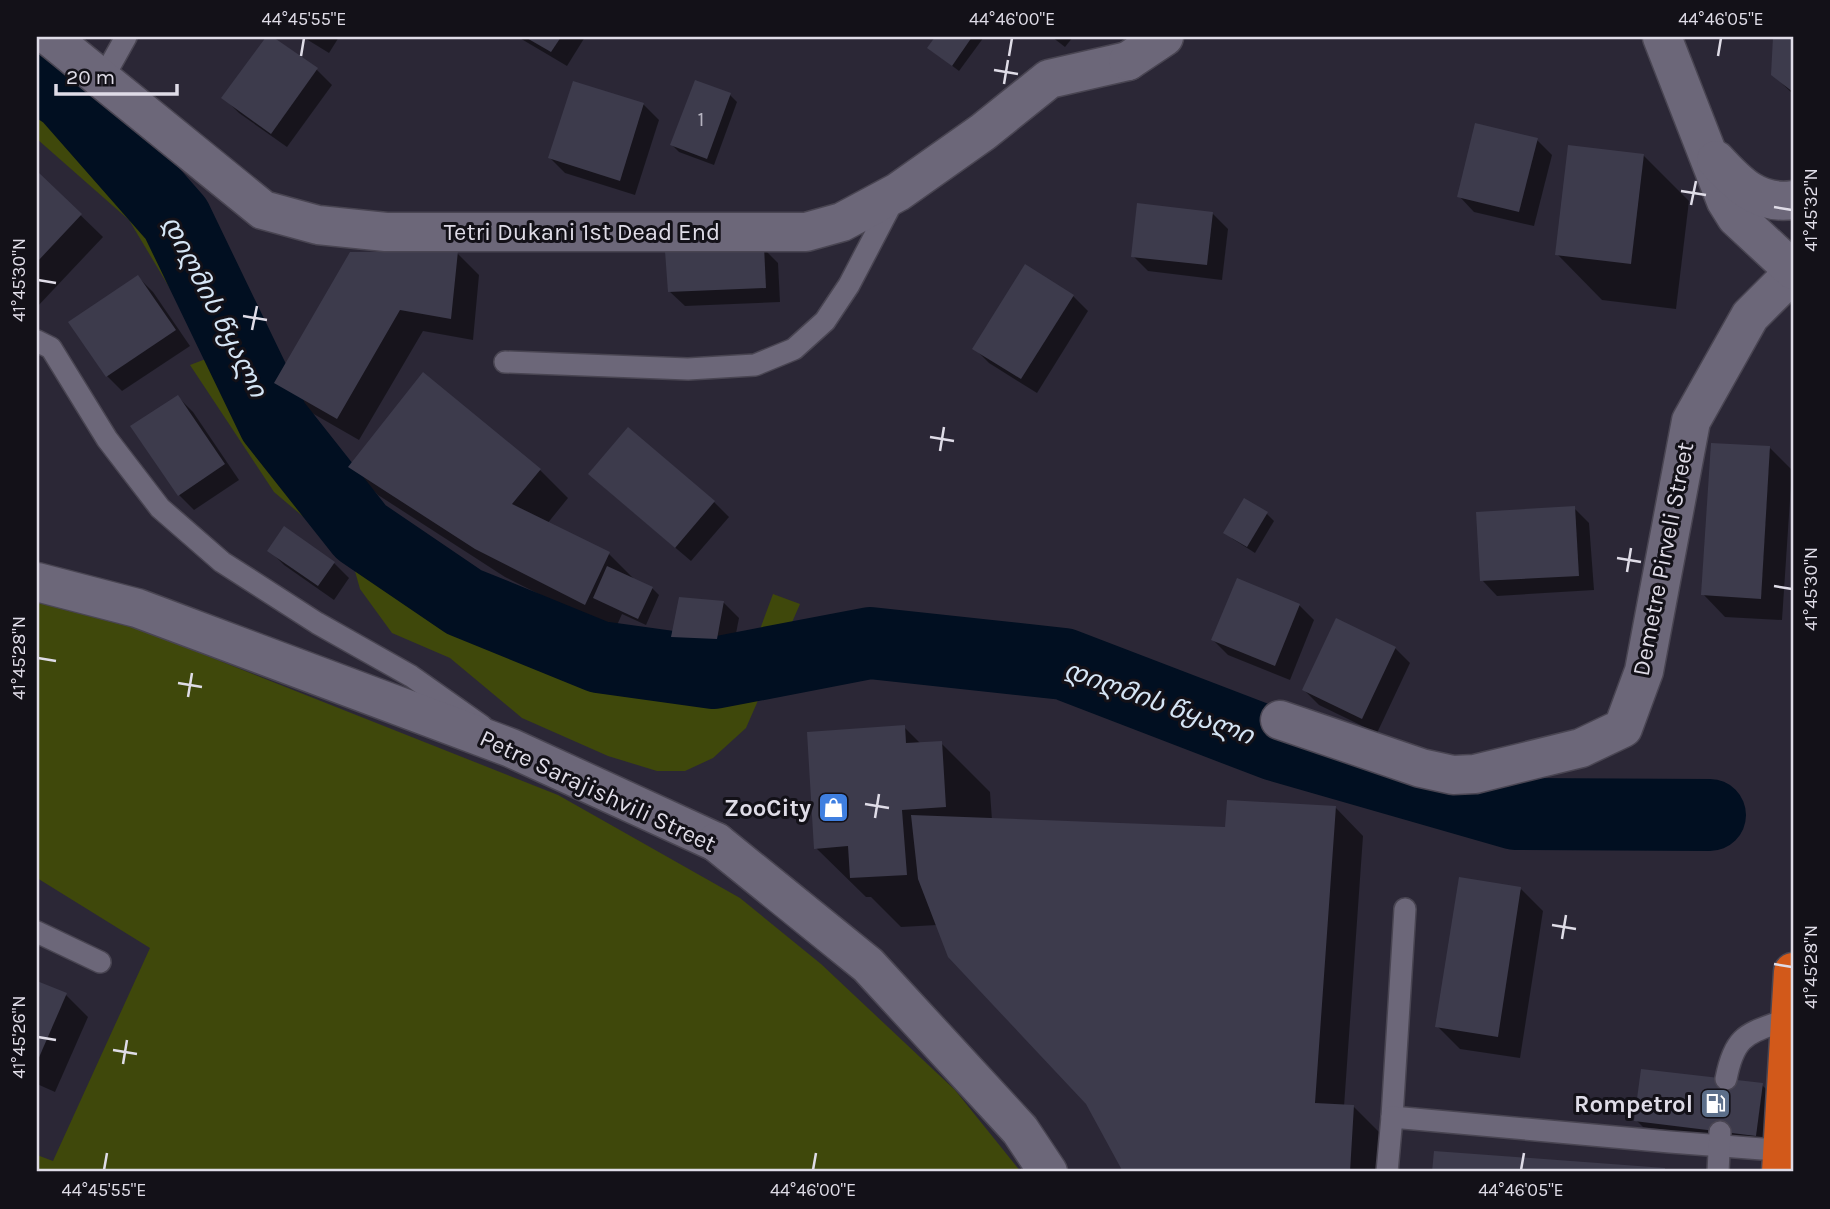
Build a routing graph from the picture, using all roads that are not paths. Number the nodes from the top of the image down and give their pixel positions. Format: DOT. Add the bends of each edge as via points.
graph roads {
  1 [pos="50,37"];
  2 [pos="126,37"];
  3 [pos="1164,37"];
  4 [pos="1662,37"];
  5 [pos="1679,37"];
  6 [pos="102,80"];
  7 [pos="1683,88"];
  8 [pos="1707,151"];
  9 [pos="898,192"];
  10 [pos="1793,200"];
  11 [pos="1793,272"];
  12 [pos="37,341"];
  13 [pos="505,362"];
  14 [pos="37,582"];
  15 [pos="1280,720"];
  16 [pos="511,748"];
  17 [pos="1405,909"];
  18 [pos="37,932"];
  19 [pos="100,962"];
  20 [pos="1792,991"];
  21 [pos="1726,1079"];
  22 [pos="1392,1117"];
  23 [pos="1720,1138"];
  24 [pos="1782,1160"];
  25 [pos="1048,1172"];
  26 [pos="1387,1172"];
  27 [pos="1718,1172"];
  1 -- 6 [label="street, Tetri Dukani 1st Dead End"];
  2 -- 6 [label="lane"];
  3 -- 9 [label="street, Tetri Dukani 1st Dead End" via="1128,61 1049,79"];
  4 -- 7 [label="street"];
  5 -- 7 [label="street"];
  6 -- 9 [label="street, Tetri Dukani 1st Dead End" via="262,210 318,225 386,232 806,232 842,222"];
  7 -- 8 [label="street"];
  8 -- 10 [label="street" via="1738,185 1755,196"];
  8 -- 11 [label="street" via="1736,217"];
  9 -- 13 [label="lane" via="849,285 825,321 794,349 755,365 688,369"];
  11 -- 15 [label="street, Demetre Pirveli Street" via="1749,316 1691,421 1644,671 1623,728 1581,748 1475,774 1453,775"];
  12 -- 16 [label="lane" via="51,348 107,439 160,508 222,562 411,676"];
  14 -- 16 [label="street, Petre Sarajishvili Street" via="137,608"];
  16 -- 25 [label="street, Petre Sarajishvili Street" via="716,842 868,965 1020,1130"];
  17 -- 22 [label="lane"];
  18 -- 19 [label="lane"];
  20 -- 21 [label="lane" via="1739,1042"];
  20 -- 24 [label="highway"];
  22 -- 23 [label="lane"];
  22 -- 26 [label="lane"];
  23 -- 24 [label="lane" via="1762,1149"];
  23 -- 27 [label="lane"];
}
